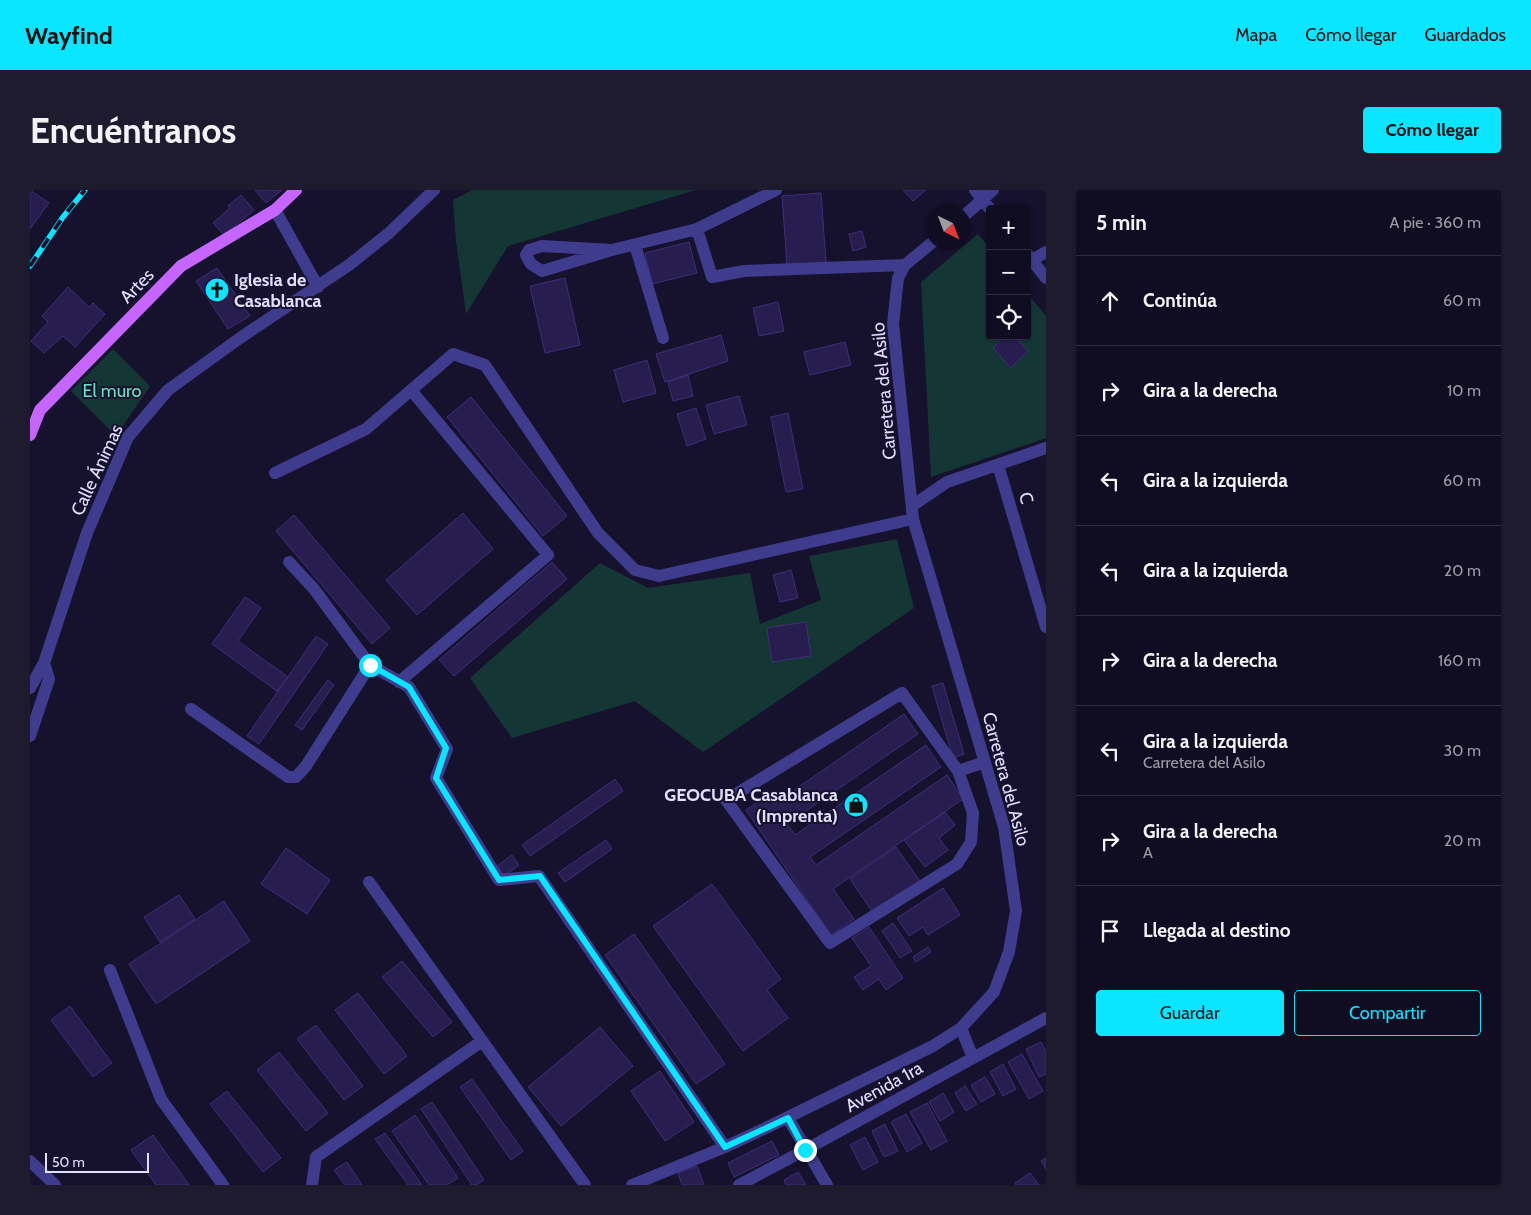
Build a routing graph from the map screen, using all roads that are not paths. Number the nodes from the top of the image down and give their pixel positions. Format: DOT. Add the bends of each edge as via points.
graph roads {
  1 [pos="296,190"];
  2 [pos="434,190"];
  3 [pos="776,190"];
  4 [pos="993,190"];
  5 [pos="983,200"];
  6 [pos="275,210"];
  7 [pos="971,210"];
  8 [pos="697,229"];
  9 [pos="636,245"];
  10 [pos="926,248"];
  11 [pos="612,250"];
  12 [pos="1046,252"];
  13 [pos="1031,257"];
  14 [pos="1031,258"];
  15 [pos="905,266"];
  16 [pos="1046,278"];
  17 [pos="318,287"];
  18 [pos="663,338"];
  19 [pos="411,390"];
  20 [pos="30,435"];
  21 [pos="1046,448"];
  22 [pos="998,465"];
  23 [pos="275,473"];
  24 [pos="912,506"];
  25 [pos="913,519"];
  26 [pos="289,562"];
  27 [pos="1046,627"];
  28 [pos="44,664"];
  29 [pos="370,665"];
  30 [pos="399,682"];
  31 [pos="30,688"];
  32 [pos="191,710"];
  33 [pos="30,736"];
  34 [pos="985,762"];
  35 [pos="958,771"];
  36 [pos="368,882"];
  37 [pos="110,970"];
  38 [pos="1046,1018"];
  39 [pos="961,1028"];
  40 [pos="482,1041"];
  41 [pos="973,1058"];
  42 [pos="788,1118"];
  43 [pos="725,1147"];
  44 [pos="805,1150"];
  45 [pos="30,1161"];
  46 [pos="55,1185"];
  47 [pos="223,1185"];
  48 [pos="312,1185"];
  49 [pos="585,1185"];
  50 [pos="632,1185"];
  51 [pos="739,1185"];
  52 [pos="827,1185"];
  1 -- 6 [label="main road, Artes"];
  2 -- 17 [label="street, Calle Ánimas" via="389,233"];
  3 -- 8 [label="street"];
  4 -- 5 [label="street"];
  5 -- 7 [label="street"];
  6 -- 17 [label="street"];
  6 -- 20 [label="main road, Artes" via="181,266 40,410"];
  8 -- 9 [label="street"];
  8 -- 15 [label="street" via="712,277 744,271"];
  9 -- 11 [label="street"];
  9 -- 18 [label="street"];
  10 -- 15 [label="street, Carretera del Asilo"];
  11 -- 11 [label="street" via="542,271 531,264 526,255 529,250 542,246"];
  12 -- 13 [label="street"];
  14 -- 16 [label="street"];
  15 -- 24 [label="street, Carretera del Asilo" via="898,278 893,324"];
  17 -- 28 [label="street, Calle Ánimas" via="168,390 128,437 87,533"];
  19 -- 23 [label="street" via="366,429"];
  19 -- 25 [label="street" via="453,354 485,365 598,533 635,570 659,576"];
  19 -- 30 [label="street" via="548,555"];
  21 -- 22 [label="street"];
  22 -- 24 [label="street" via="947,482"];
  22 -- 27 [label="street, C"];
  24 -- 25 [label="street, Carretera del Asilo"];
  25 -- 34 [label="street, Carretera del Asilo"];
  26 -- 29 [label="street" via="314,589"];
  28 -- 31 [label="street, Calle Ánimas"];
  28 -- 33 [label="street, Calle Ánimas" via="49,678"];
  29 -- 30 [label="street"];
  29 -- 32 [label="street" via="296,777 288,776"];
  30 -- 43 [label="street" via="409,687 446,748 436,778 499,880 540,876"];
  34 -- 35 [label="street"];
  34 -- 39 [label="street, Carretera del Asilo" via="1004,827 1016,911 1009,952 994,992"];
  35 -- 35 [label="street" via="973,813 971,842 957,864 830,943 726,800 902,693"];
  36 -- 40 [label="street"];
  37 -- 47 [label="street" via="161,1099"];
  38 -- 41 [label="street, Avenida 1ra"];
  39 -- 41 [label="street"];
  39 -- 42 [label="street, Carretera del Asilo" via="933,1046"];
  40 -- 48 [label="street" via="316,1157"];
  40 -- 49 [label="street"];
  41 -- 44 [label="street, Avenida 1ra"];
  42 -- 43 [label="street, Carretera del Asilo"];
  42 -- 44 [label="street"];
  43 -- 50 [label="street, Carretera del Asilo"];
  44 -- 51 [label="street, Avenida 1ra"];
  44 -- 52 [label="street"];
  45 -- 46 [label="street"];
}
